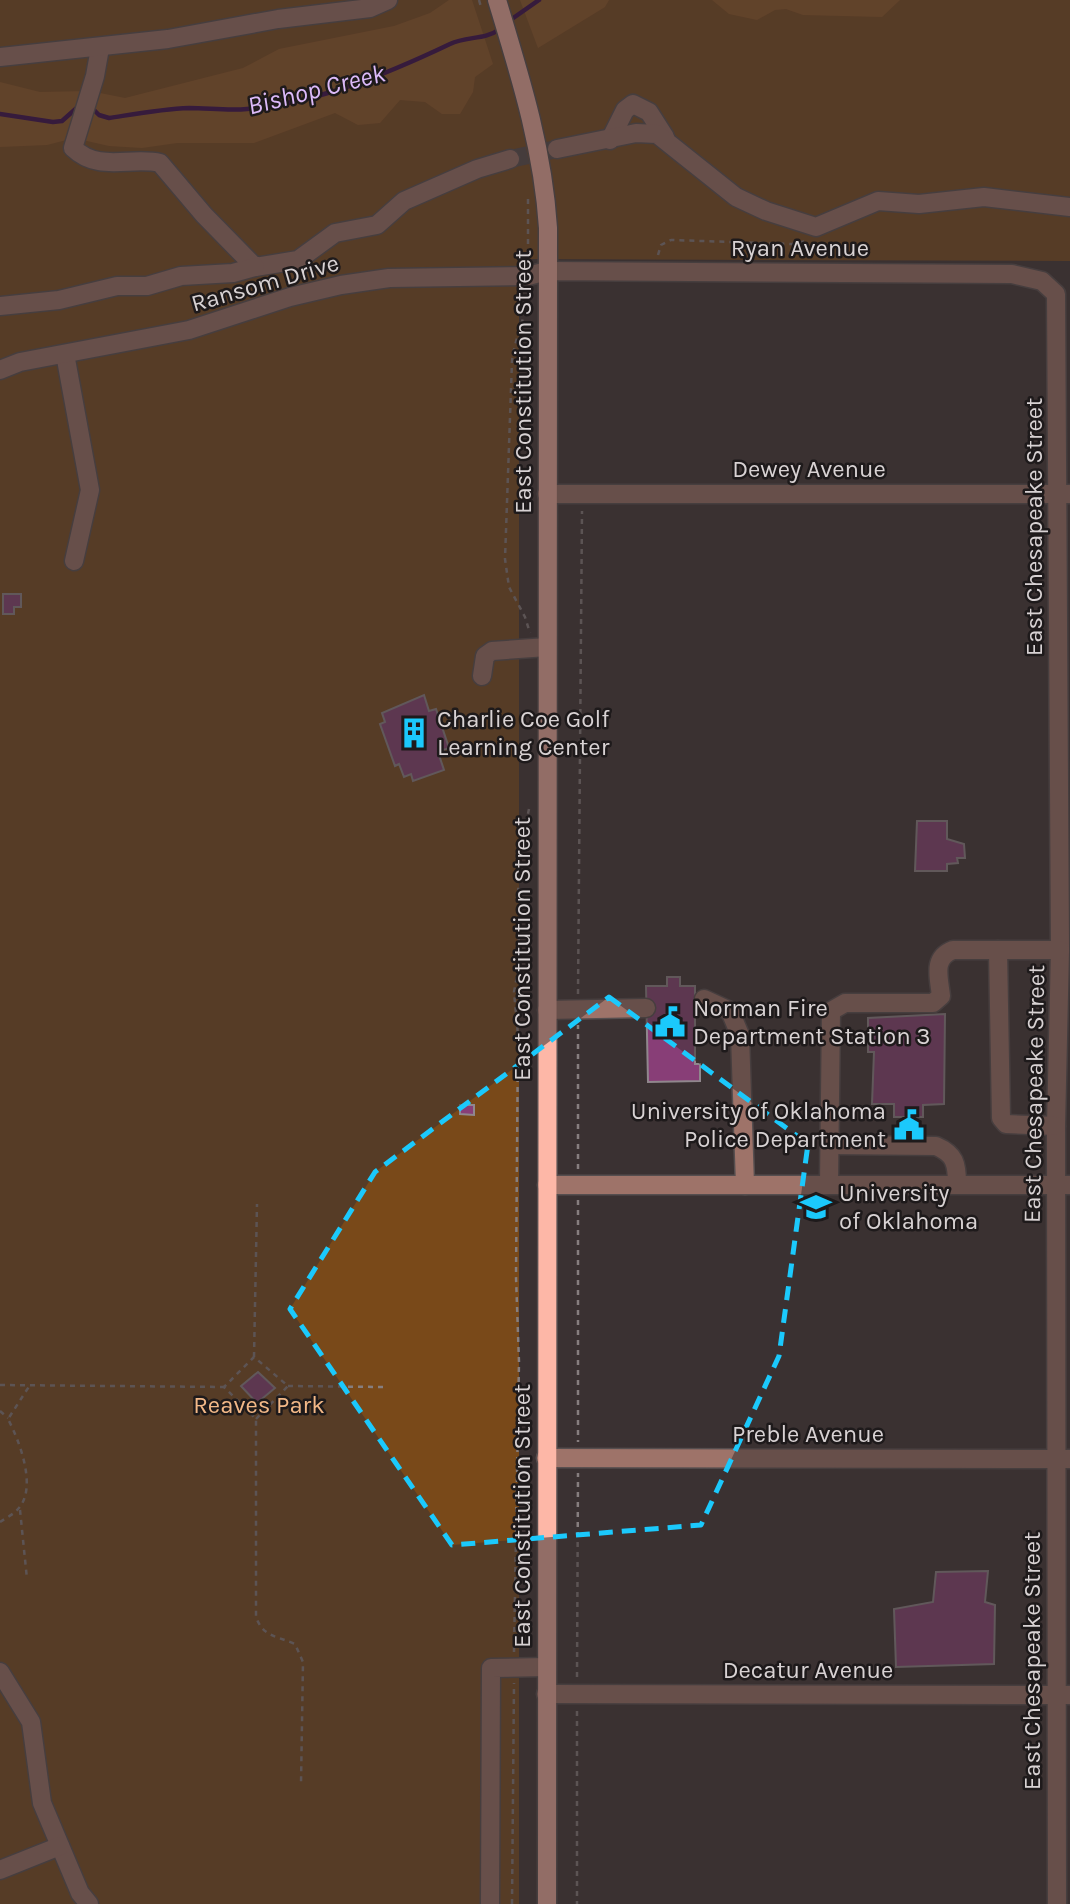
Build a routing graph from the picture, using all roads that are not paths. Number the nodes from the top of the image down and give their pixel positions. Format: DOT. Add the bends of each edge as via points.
graph roads {
  1 [pos="388,0"];
  2 [pos="497,0"];
  3 [pos="100,48"];
  4 [pos="0,57"];
  5 [pos="665,137"];
  6 [pos="610,140"];
  7 [pos="557,149"];
  8 [pos="510,159"];
  9 [pos="1070,207"];
  10 [pos="255,267"];
  11 [pos="547,271"];
  12 [pos="1050,287"];
  13 [pos="0,306"];
  14 [pos="65,354"];
  15 [pos="1064,359"];
  16 [pos="0,370"];
  17 [pos="547,494"];
  18 [pos="1064,494"];
  19 [pos="74,561"];
  20 [pos="539,647"];
  21 [pos="482,676"];
  22 [pos="1064,712"];
  23 [pos="998,950"];
  24 [pos="1060,950"];
  25 [pos="704,999"];
  26 [pos="646,1008"];
  27 [pos="547,1010"];
  28 [pos="1056,1126"];
  29 [pos="830,1145"];
  30 [pos="829,1184"];
  31 [pos="957,1184"];
  32 [pos="547,1185"];
  33 [pos="745,1185"];
  34 [pos="1063,1186"];
  35 [pos="546,1458"];
  36 [pos="1063,1459"];
  37 [pos="547,1667"];
  38 [pos="0,1672"];
  39 [pos="546,1695"];
  40 [pos="1063,1695"];
  41 [pos="60,1846"];
  42 [pos="0,1870"];
  43 [pos="89,1904"];
  44 [pos="490,1904"];
  45 [pos="547,1904"];
  46 [pos="1057,1904"];
  1 -- 3 [label="street" via="370,8"];
  2 -- 11 [label="main road, East Constitution Street" via="542,166"];
  3 -- 4 [label="street"];
  3 -- 10 [label="street" via="73,148 91,158 121,164 160,163"];
  5 -- 6 [label="street" via="636,133"];
  5 -- 6 [label="street" via="649,112 633,104 625,110"];
  5 -- 9 [label="street" via="736,197 816,227 878,201 919,204 984,197"];
  6 -- 7 [label="street"];
  8 -- 10 [label="street" via="404,201 377,225 335,233 298,260"];
  10 -- 13 [label="street"];
  11 -- 12 [label="street, Ryan Avenue" via="1012,274"];
  11 -- 14 [label="street, Ransom Drive" via="528,276 389,278 341,285 189,330"];
  11 -- 17 [label="main road, East Constitution Street"];
  12 -- 15 [label="street, East Chesapeake Street" via="1056,293"];
  14 -- 16 [label="street, Ransom Drive"];
  14 -- 19 [label="street" via="90,490"];
  15 -- 18 [label="street, East Chesapeake Street"];
  17 -- 18 [label="street, Dewey Avenue"];
  17 -- 20 [label="main road, East Constitution Street"];
  18 -- 22 [label="street, East Chesapeake Street"];
  20 -- 21 [label="street" via="492,651 485,656"];
  20 -- 27 [label="main road, East Constitution Street"];
  22 -- 24 [label="street, East Chesapeake Street"];
  23 -- 24 [label="street"];
  23 -- 28 [label="street" via="1001,1118 1006,1124"];
  23 -- 29 [label="street" via="943,954 938,960 941,996 933,1003 845,1003 831,1011"];
  24 -- 28 [label="street, East Chesapeake Street"];
  25 -- 33 [label="street" via="730,1012 740,1035"];
  26 -- 27 [label="street"];
  27 -- 32 [label="main road, East Constitution Street"];
  28 -- 34 [label="street, East Chesapeake Street"];
  29 -- 30 [label="street"];
  29 -- 31 [label="street" via="936,1146 950,1152 957,1164"];
  30 -- 31 [label="street"];
  30 -- 33 [label="street"];
  31 -- 34 [label="street"];
  32 -- 33 [label="street"];
  32 -- 35 [label="main road, East Constitution Street"];
  34 -- 36 [label="street, East Chesapeake Street"];
  35 -- 36 [label="street, Preble Avenue"];
  35 -- 37 [label="main road, East Constitution Street"];
  36 -- 40 [label="street, East Chesapeake Street"];
  37 -- 39 [label="main road, East Constitution Street"];
  37 -- 44 [label="street" via="491,1668"];
  38 -- 41 [label="street" via="31,1722 41,1803"];
  39 -- 40 [label="street, Decatur Avenue"];
  39 -- 45 [label="main road, East Constitution Street"];
  40 -- 46 [label="street, East Chesapeake Street"];
  41 -- 42 [label="street"];
  41 -- 43 [label="street"];
}
